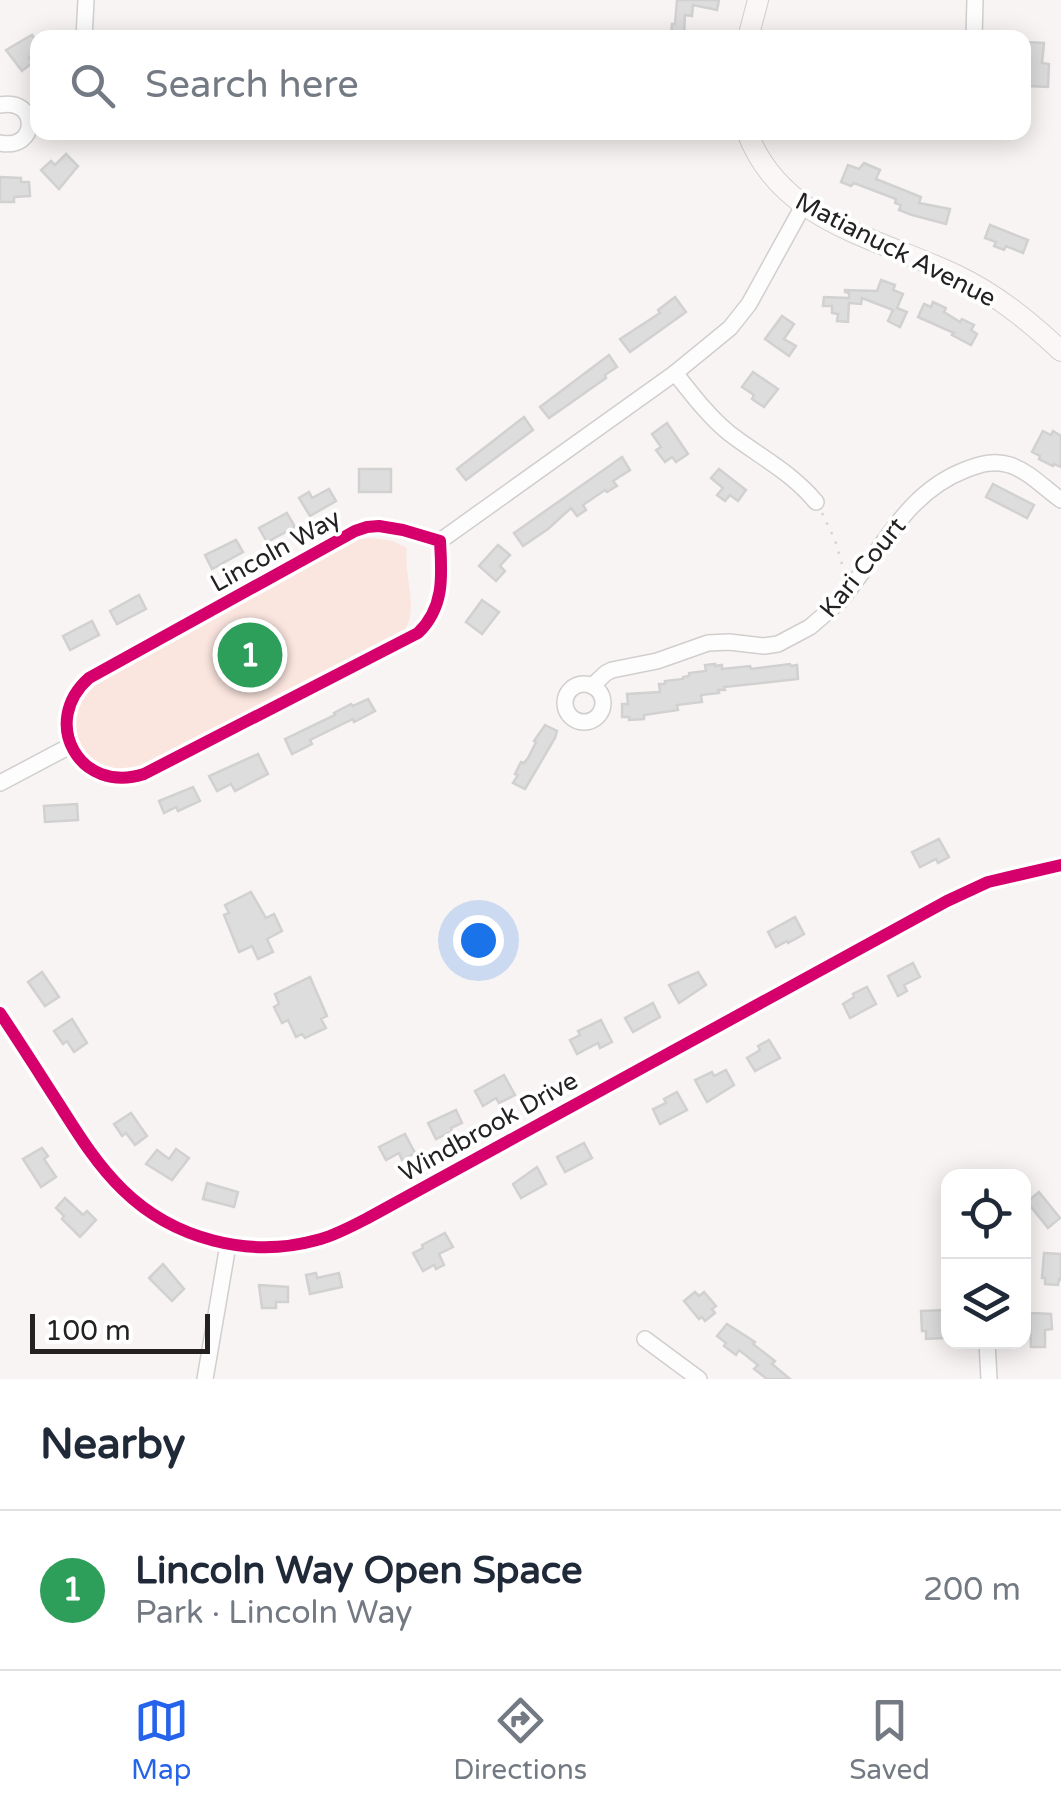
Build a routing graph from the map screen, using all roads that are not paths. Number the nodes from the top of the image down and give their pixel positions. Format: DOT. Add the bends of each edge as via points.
graph roads {
  1 [pos="86,0"];
  2 [pos="758,0"];
  3 [pos="975,0"];
  4 [pos="84,30"];
  5 [pos="750,30"];
  6 [pos="974,30"];
  7 [pos="0,104"];
  8 [pos="30,107"];
  9 [pos="30,124"];
  10 [pos="750,140"];
  11 [pos="0,143"];
  12 [pos="803,206"];
  13 [pos="1061,351"];
  14 [pos="675,374"];
  15 [pos="1061,500"];
  16 [pos="816,502"];
  17 [pos="440,541"];
  18 [pos="592,686"];
  19 [pos="70,746"];
  20 [pos="0,783"];
  21 [pos="1061,865"];
  22 [pos="0,1012"];
  23 [pos="228,1246"];
  24 [pos="645,1339"];
  25 [pos="987,1349"];
  26 [pos="205,1379"];
  27 [pos="699,1379"];
  28 [pos="989,1379"];
  1 -- 4 [label="street"];
  2 -- 5 [label="street"];
  3 -- 6 [label="street"];
  7 -- 8 [label="street"];
  9 -- 11 [label="street" via="25,137"];
  10 -- 12 [label="street, Matianuck Avenue" via="770,175"];
  12 -- 13 [label="street, Matianuck Avenue" via="984,290"];
  12 -- 14 [label="street" via="741,316"];
  14 -- 16 [label="street" via="724,429 789,474"];
  14 -- 17 [label="street"];
  15 -- 18 [label="street, Kari Court" via="1008,465 966,469 919,497 855,583 810,628 764,646 698,645 612,670"];
  17 -- 19 [label="street, Lincoln Way" via="363,528 96,673 71,701"];
  17 -- 19 [label="street" via="440,596 418,633 138,776 99,773"];
  19 -- 20 [label="street"];
  21 -- 23 [label="street, Windbrook Drive" via="988,882 935,907 342,1231 299,1244"];
  22 -- 23 [label="street, Windbrook Drive" via="121,1188 158,1218"];
  23 -- 26 [label="street"];
  24 -- 27 [label="street"];
  25 -- 28 [label="street"];
}
